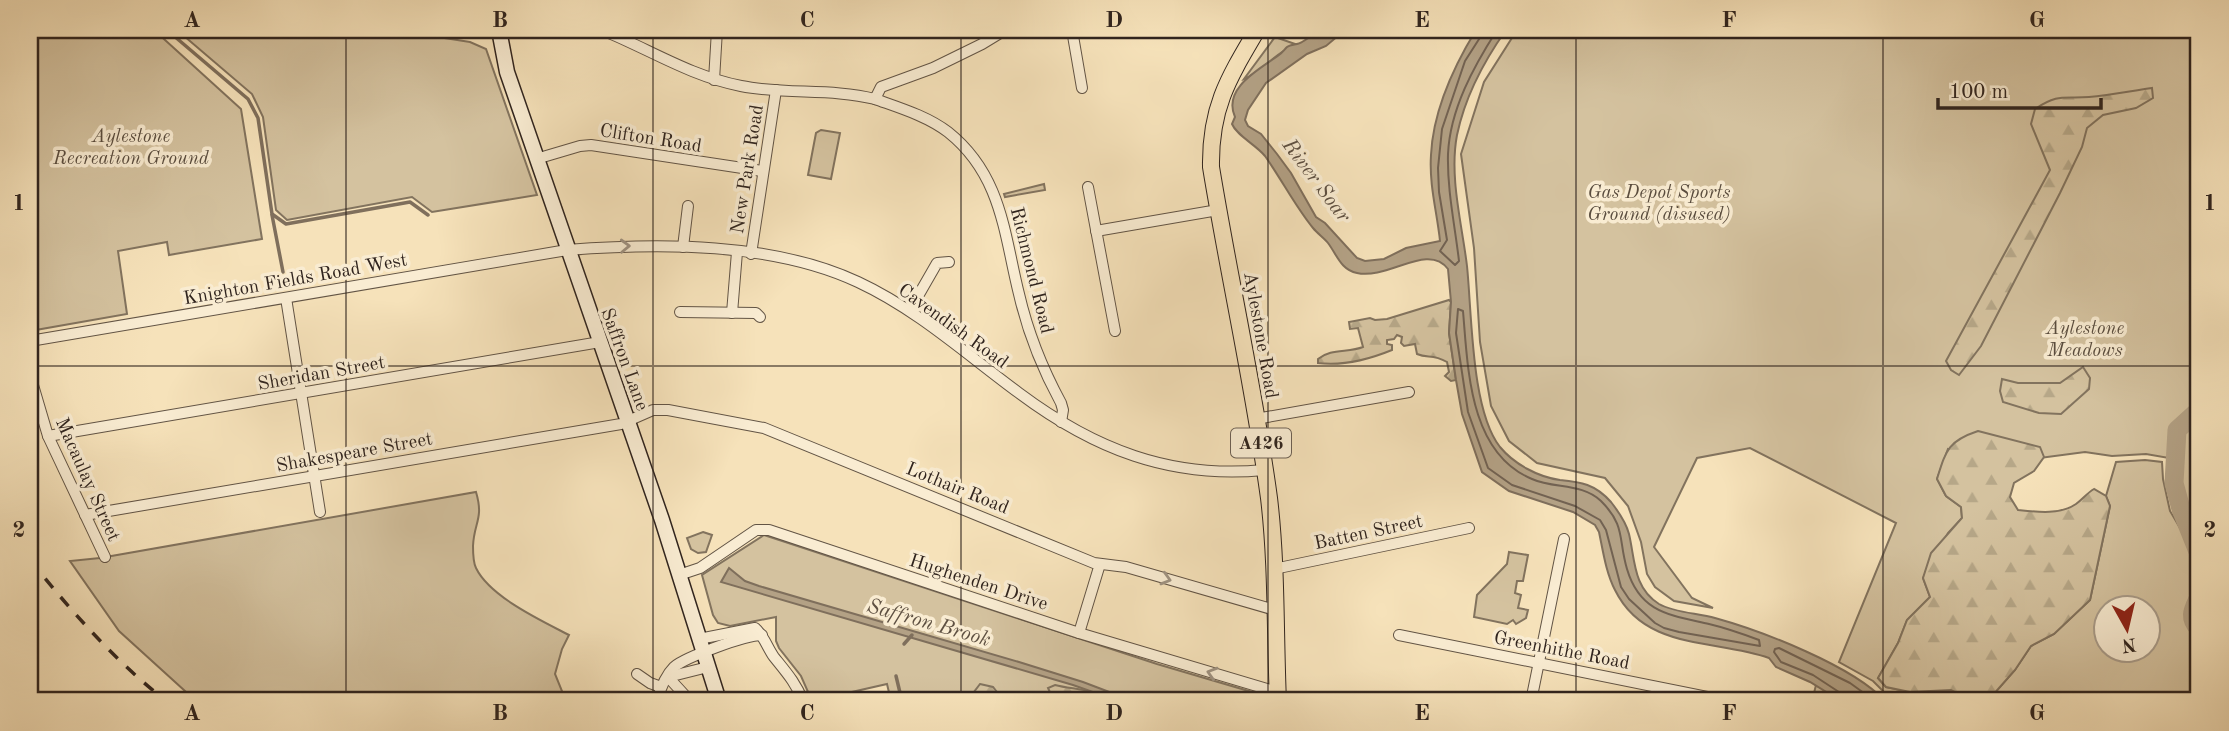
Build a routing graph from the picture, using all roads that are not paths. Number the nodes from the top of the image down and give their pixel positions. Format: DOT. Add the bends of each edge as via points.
graph roads {
  1 [pos="499,30"];
  2 [pos="602,30"];
  3 [pos="717,30"];
  4 [pos="1005,30"];
  5 [pos="1072,30"];
  6 [pos="1257,30"];
  7 [pos="714,80"];
  8 [pos="1082,88"];
  9 [pos="776,90"];
  10 [pos="875,99"];
  11 [pos="536,159"];
  12 [pos="762,171"];
  13 [pos="1088,187"];
  14 [pos="688,206"];
  15 [pos="1218,210"];
  16 [pos="1096,231"];
  17 [pos="683,247"];
  18 [pos="567,250"];
  19 [pos="737,252"];
  20 [pos="751,254"];
  21 [pos="949,262"];
  22 [pos="286,298"];
  23 [pos="910,310"];
  24 [pos="680,312"];
  25 [pos="732,313"];
  26 [pos="761,317"];
  27 [pos="1115,331"];
  28 [pos="30,341"];
  29 [pos="600,342"];
  30 [pos="30,375"];
  31 [pos="1409,391"];
  32 [pos="302,393"];
  33 [pos="1256,419"];
  34 [pos="628,420"];
  35 [pos="1062,422"];
  36 [pos="48,436"];
  37 [pos="1264,470"];
  38 [pos="315,476"];
  39 [pos="320,512"];
  40 [pos="85,515"];
  41 [pos="1469,528"];
  42 [pos="1564,539"];
  43 [pos="104,557"];
  44 [pos="1100,564"];
  45 [pos="1274,569"];
  46 [pos="679,575"];
  47 [pos="1275,610"];
  48 [pos="1079,633"];
  49 [pos="1399,635"];
  50 [pos="704,653"];
  51 [pos="1539,662"];
  52 [pos="636,674"];
  53 [pos="668,677"];
  54 [pos="661,687"];
  55 [pos="1278,697"];
  56 [pos="657,701"];
  57 [pos="690,701"];
  58 [pos="719,701"];
  59 [pos="803,701"];
  60 [pos="1531,701"];
  61 [pos="1718,701"];
  1 -- 11 [label="main road, Saffron Lane" via="507,72"];
  2 -- 7 [label="street, Richmond Road"];
  3 -- 7 [label="street"];
  4 -- 10 [label="street" via="933,68 881,87"];
  5 -- 8 [label="street"];
  6 -- 15 [label="main road, Aylestone Road / A426" via="1228,78 1216,109 1210,142"];
  7 -- 9 [label="street, Richmond Road"];
  9 -- 10 [label="street, Richmond Road"];
  9 -- 12 [label="street, New Park Road"];
  10 -- 35 [label="street, Richmond Road" via="950,134 988,182 1003,215 1018,293 1038,359 1063,410"];
  11 -- 12 [label="street, Clifton Road" via="592,145"];
  11 -- 18 [label="main road, Saffron Lane"];
  12 -- 20 [label="street, New Park Road"];
  13 -- 16 [label="street"];
  14 -- 17 [label="street"];
  15 -- 16 [label="street"];
  15 -- 33 [label="main road, Aylestone Road / A426"];
  16 -- 27 [label="street"];
  18 -- 17 [label="street, Cavendish Road, one-way"];
  17 -- 19 [label="street, Cavendish Road"];
  18 -- 22 [label="street, Knighton Fields Road West"];
  18 -- 29 [label="main road, Saffron Lane"];
  19 -- 20 [label="street, Cavendish Road"];
  19 -- 25 [label="street"];
  20 -- 23 [label="street, Cavendish Road" via="844,276"];
  21 -- 23 [label="street" via="937,263"];
  22 -- 28 [label="street, Knighton Fields Road West"];
  22 -- 32 [label="street"];
  23 -- 35 [label="street, Cavendish Road"];
  24 -- 25 [label="street"];
  25 -- 26 [label="street"];
  29 -- 32 [label="street, Sheridan Street"];
  29 -- 34 [label="main road, Saffron Lane"];
  30 -- 36 [label="street, Macaulay Street"];
  31 -- 33 [label="street"];
  32 -- 36 [label="street, Sheridan Street"];
  32 -- 38 [label="street"];
  33 -- 37 [label="main road, Aylestone Road / A426"];
  34 -- 38 [label="street, Shakespeare Street"];
  34 -- 44 [label="street, Lothair Road" via="660,409 764,428"];
  34 -- 46 [label="main road, Saffron Lane"];
  35 -- 37 [label="street, Cavendish Road" via="1120,452 1163,465 1211,472"];
  36 -- 40 [label="street, Macaulay Street"];
  37 -- 45 [label="main road, Aylestone Road / A426"];
  38 -- 39 [label="street"];
  38 -- 40 [label="street, Shakespeare Street"];
  40 -- 43 [label="street, Macaulay Street"];
  41 -- 45 [label="street, Batten Street"];
  42 -- 51 [label="street"];
  44 -- 47 [label="street, Lothair Road, one-way" via="1126,567"];
  44 -- 48 [label="street"];
  45 -- 47 [label="main road, Aylestone Road / A426"];
  46 -- 48 [label="street, Hughenden Drive" via="700,568 762,528"];
  46 -- 50 [label="main road, Saffron Lane"];
  47 -- 55 [label="main road, Aylestone Road / A426"];
  55 -- 48 [label="street, Hughenden Drive, one-way"];
  49 -- 51 [label="street, Greenhithe Road"];
  50 -- 53 [label="street"];
  50 -- 58 [label="main road, Saffron Lane"];
  50 -- 59 [label="street" via="762,635"];
  51 -- 60 [label="street"];
  51 -- 61 [label="street, Greenhithe Road"];
  52 -- 54 [label="street"];
  53 -- 54 [label="street"];
  53 -- 57 [label="street"];
  54 -- 56 [label="street"];
}
